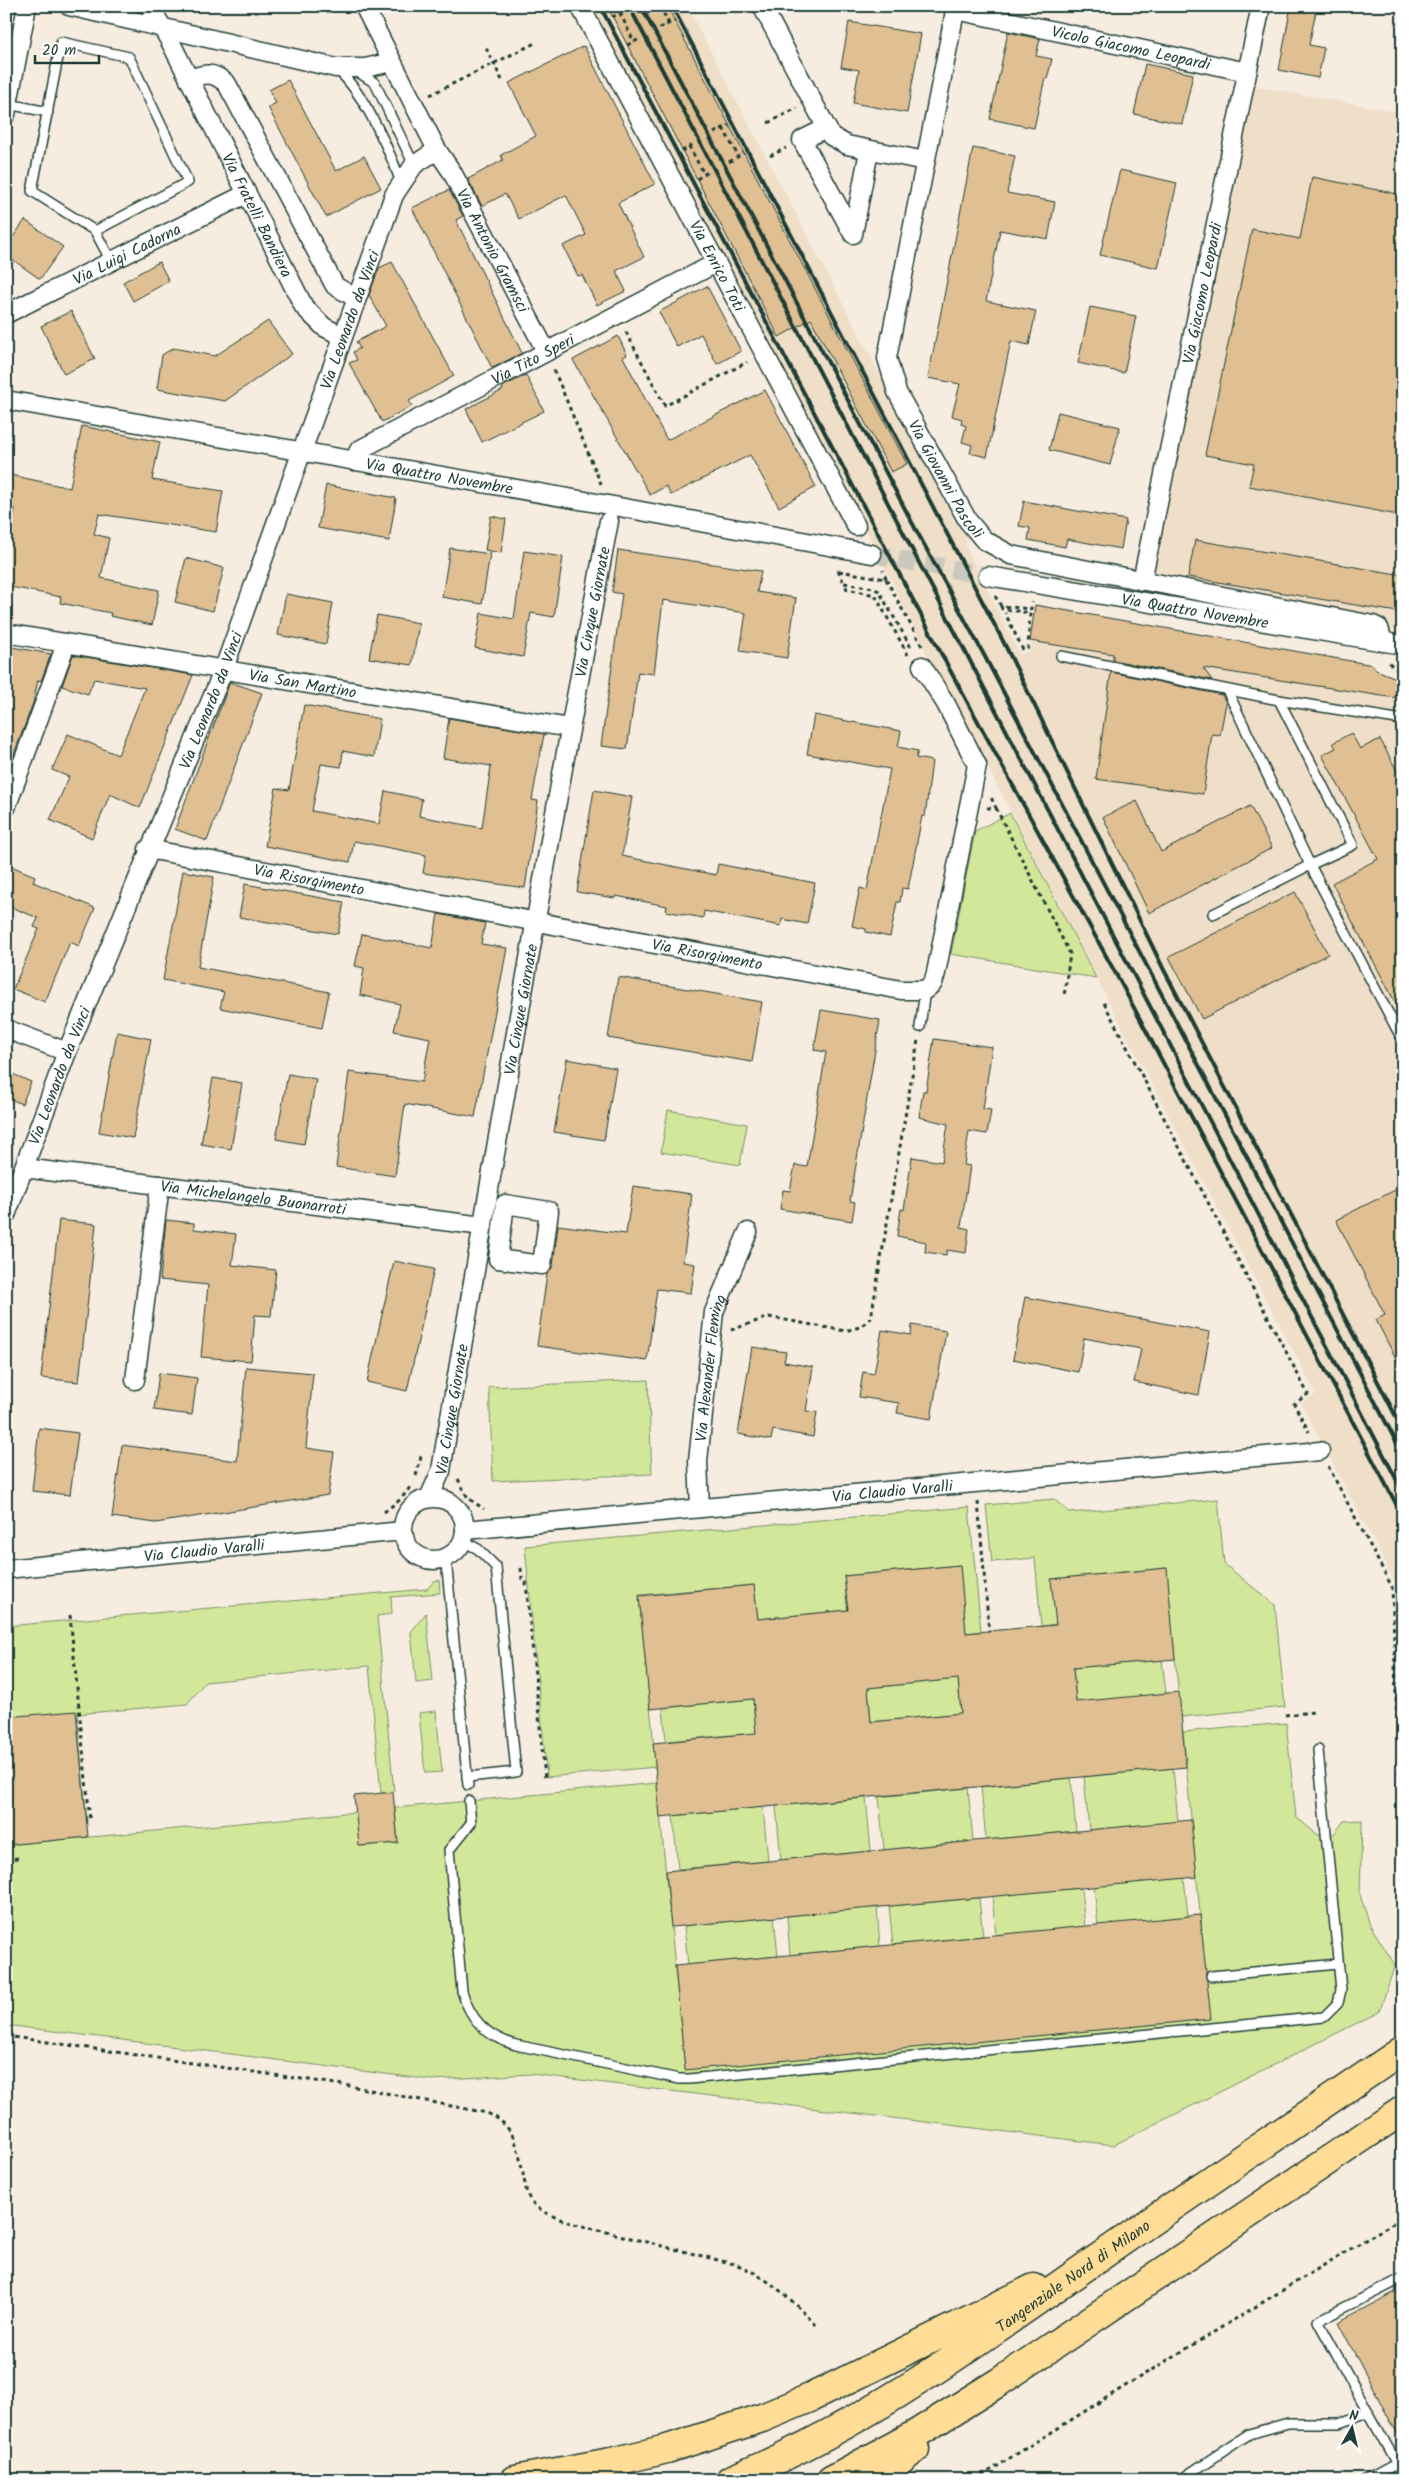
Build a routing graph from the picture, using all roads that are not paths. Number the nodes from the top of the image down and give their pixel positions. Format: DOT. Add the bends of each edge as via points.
graph roads {
  1 [pos="27,6"];
  2 [pos="69,6"];
  3 [pos="150,6"];
  4 [pos="364,6"];
  5 [pos="580,6"];
  6 [pos="762,6"];
  7 [pos="1261,6"];
  8 [pos="956,8"];
  9 [pos="162,28"];
  10 [pos="392,62"];
  11 [pos="343,68"];
  12 [pos="1247,72"];
  13 [pos="189,80"];
  14 [pos="7,109"];
  15 [pos="48,112"];
  16 [pos="826,128"];
  17 [pos="437,150"];
  18 [pos="869,151"];
  19 [pos="925,161"];
  20 [pos="414,166"];
  21 [pos="401,182"];
  22 [pos="246,194"];
  23 [pos="95,231"];
  24 [pos="111,261"];
  25 [pos="716,263"];
  26 [pos="356,298"];
  27 [pos="6,314"];
  28 [pos="342,336"];
  29 [pos="546,351"];
  30 [pos="6,400"];
  31 [pos="303,452"];
  32 [pos="354,461"];
  33 [pos="609,520"];
  34 [pos="856,526"];
  35 [pos="872,554"];
  36 [pos="988,576"];
  37 [pos="1142,581"];
  38 [pos="6,633"];
  39 [pos="1383,642"];
  40 [pos="66,644"];
  41 [pos="1403,645"];
  42 [pos="1061,656"];
  43 [pos="922,666"];
  44 [pos="223,671"];
  45 [pos="1227,690"];
  46 [pos="1280,700"];
  47 [pos="1403,720"];
  48 [pos="570,728"];
  49 [pos="6,808"];
  50 [pos="148,849"];
  51 [pos="1310,865"];
  52 [pos="1213,914"];
  53 [pos="536,923"];
  54 [pos="925,990"];
  55 [pos="920,1027"];
  56 [pos="6,1029"];
  57 [pos="1403,1041"];
  58 [pos="67,1052"];
  59 [pos="24,1168"];
  60 [pos="160,1185"];
  61 [pos="6,1215"];
  62 [pos="483,1226"];
  63 [pos="748,1232"];
  64 [pos="135,1380"];
  65 [pos="1320,1451"];
  66 [pos="429,1498"];
  67 [pos="700,1508"];
  68 [pos="403,1531"];
  69 [pos="464,1536"];
  70 [pos="443,1559"];
  71 [pos="6,1569"];
  72 [pos="1318,1750"];
  73 [pos="469,1801"];
  74 [pos="1338,1964"];
  75 [pos="1210,1976"];
  76 [pos="1403,2050"];
  77 [pos="1403,2110"];
  78 [pos="1101,2256"];
  79 [pos="1403,2278"];
  80 [pos="999,2382"];
  81 [pos="1368,2413"];
  82 [pos="1396,2464"];
  83 [pos="1403,2475"];
  84 [pos="515,2480"];
  85 [pos="730,2480"];
  86 [pos="831,2480"];
  87 [pos="877,2480"];
  88 [pos="1180,2480"];
  89 [pos="1366,2480"];
  1 -- 14 [label="street"];
  2 -- 9 [label="street"];
  3 -- 9 [label="street, Via Fratelli Bandiera"];
  4 -- 10 [label="street"];
  5 -- 25 [label="street, Via Enrico Toti"];
  6 -- 16 [label="street"];
  7 -- 12 [label="street, Via Giacomo Leopardi"];
  8 -- 12 [label="street, Vicolo Giacomo Leopardi"];
  8 -- 19 [label="street, Via Giovanni Pascoli"];
  9 -- 11 [label="street"];
  9 -- 13 [label="street, Via Fratelli Bandiera"];
  10 -- 11 [label="street"];
  10 -- 17 [label="street, Via Antonio Gramsci"];
  11 -- 20 [label="lane" via="363,73 375,83"];
  11 -- 21 [label="lane"];
  12 -- 37 [label="street, Via Giacomo Leopardi"];
  13 -- 22 [label="street, Via Fratelli Bandiera"];
  13 -- 26 [label="street, Via Fratelli Bandiera" via="207,74 215,75 227,84 335,286"];
  14 -- 15 [label="lane"];
  15 -- 23 [label="lane" via="32,191"];
  15 -- 23 [label="lane" via="61,42 129,56 188,182"];
  16 -- 18 [label="street" via="838,142"];
  16 -- 18 [label="street" via="802,140 853,234"];
  17 -- 20 [label="street, Via Leonardo da Vinci"];
  17 -- 29 [label="street, Via Antonio Gramsci" via="452,172"];
  18 -- 19 [label="street"];
  19 -- 37 [label="street, Via Giovanni Pascoli" via="887,358 897,392 968,521 984,540 1011,555"];
  20 -- 21 [label="street, Via Leonardo da Vinci"];
  21 -- 26 [label="street, Via Leonardo da Vinci"];
  22 -- 24 [label="street, Via Luigi Cadorna"];
  22 -- 28 [label="street, Via Fratelli Bandiera" via="304,307 324,327"];
  23 -- 24 [label="lane"];
  24 -- 27 [label="street, Via Luigi Cadorna"];
  25 -- 29 [label="street, Via Tito Speri"];
  25 -- 34 [label="street, Via Enrico Toti"];
  26 -- 28 [label="street, Via Leonardo da Vinci"];
  28 -- 31 [label="street, Via Leonardo da Vinci"];
  29 -- 32 [label="street, Via Tito Speri" via="359,450"];
  30 -- 31 [label="street, Via Quattro Novembre"];
  31 -- 32 [label="street, Via Quattro Novembre"];
  31 -- 44 [label="street, Via Leonardo da Vinci"];
  32 -- 35 [label="street, Via Quattro Novembre"];
  33 -- 48 [label="street, Via Cinque Giornate"];
  36 -- 39 [label="street, Via Quattro Novembre"];
  37 -- 39 [label="street, Via Giovanni Pascoli" via="1373,625 1379,628"];
  38 -- 40 [label="street, Via San Martino"];
  39 -- 41 [label="street, Via Quattro Novembre"];
  40 -- 44 [label="street, Via San Martino"];
  40 -- 49 [label="street"];
  42 -- 45 [label="lane"];
  43 -- 54 [label="street" via="946,704 977,765 936,973 933,983"];
  44 -- 48 [label="street, Via San Martino"];
  44 -- 50 [label="street, Via Leonardo da Vinci"];
  45 -- 46 [label="lane"];
  45 -- 51 [label="lane"];
  46 -- 47 [label="lane"];
  46 -- 51 [label="lane" via="1353,845"];
  48 -- 53 [label="street, Via Cinque Giornate"];
  50 -- 53 [label="street, Via Risorgimento"];
  50 -- 58 [label="street, Via Leonardo da Vinci"];
  51 -- 52 [label="lane"];
  51 -- 57 [label="lane"];
  53 -- 54 [label="street, Via Risorgimento" via="901,990"];
  53 -- 62 [label="street, Via Cinque Giornate"];
  54 -- 55 [label="lane"];
  56 -- 58 [label="street"];
  58 -- 59 [label="street, Via Leonardo da Vinci"];
  59 -- 60 [label="street, Via Michelangelo Buonarroti"];
  59 -- 61 [label="street, Via Leonardo da Vinci"];
  60 -- 62 [label="street, Via Michelangelo Buonarroti"];
  60 -- 64 [label="street"];
  62 -- 66 [label="street, Via Cinque Giornate" via="444,1452"];
  63 -- 67 [label="street, Via Alexander Fleming" via="714,1312 698,1461"];
  65 -- 67 [label="street, Via Claudio Varalli"];
  66 -- 68 [label="street" via="410,1509"];
  66 -- 69 [label="street" via="450,1503 458,1510 464,1520"];
  67 -- 69 [label="street, Via Claudio Varalli"];
  68 -- 70 [label="street" via="409,1549 416,1555 431,1560"];
  68 -- 71 [label="street, Via Claudio Varalli"];
  69 -- 70 [label="street" via="457,1550"];
  69 -- 70 [label="lane" via="496,1567 516,1772 467,1781"];
  72 -- 74 [label="lane"];
  73 -- 74 [label="lane" via="471,1823 449,1850 462,1991 466,2006 478,2024 506,2042 679,2079 1318,2018 1330,2013 1340,1997"];
  74 -- 75 [label="lane"];
  76 -- 78 [label="highway, Tangenziale Nord di Milano"];
  77 -- 80 [label="highway"];
  78 -- 84 [label="highway" via="810,2398 762,2418 650,2453"];
  78 -- 85 [label="highway, Tangenziale Nord di Milano" via="901,2394 832,2434"];
  79 -- 81 [label="lane" via="1318,2321"];
  80 -- 86 [label="highway" via="916,2434"];
  80 -- 87 [label="highway"];
  81 -- 82 [label="lane"];
  81 -- 88 [label="lane" via="1340,2423 1288,2423 1249,2434"];
  82 -- 83 [label="lane"];
  82 -- 89 [label="lane"];
}
